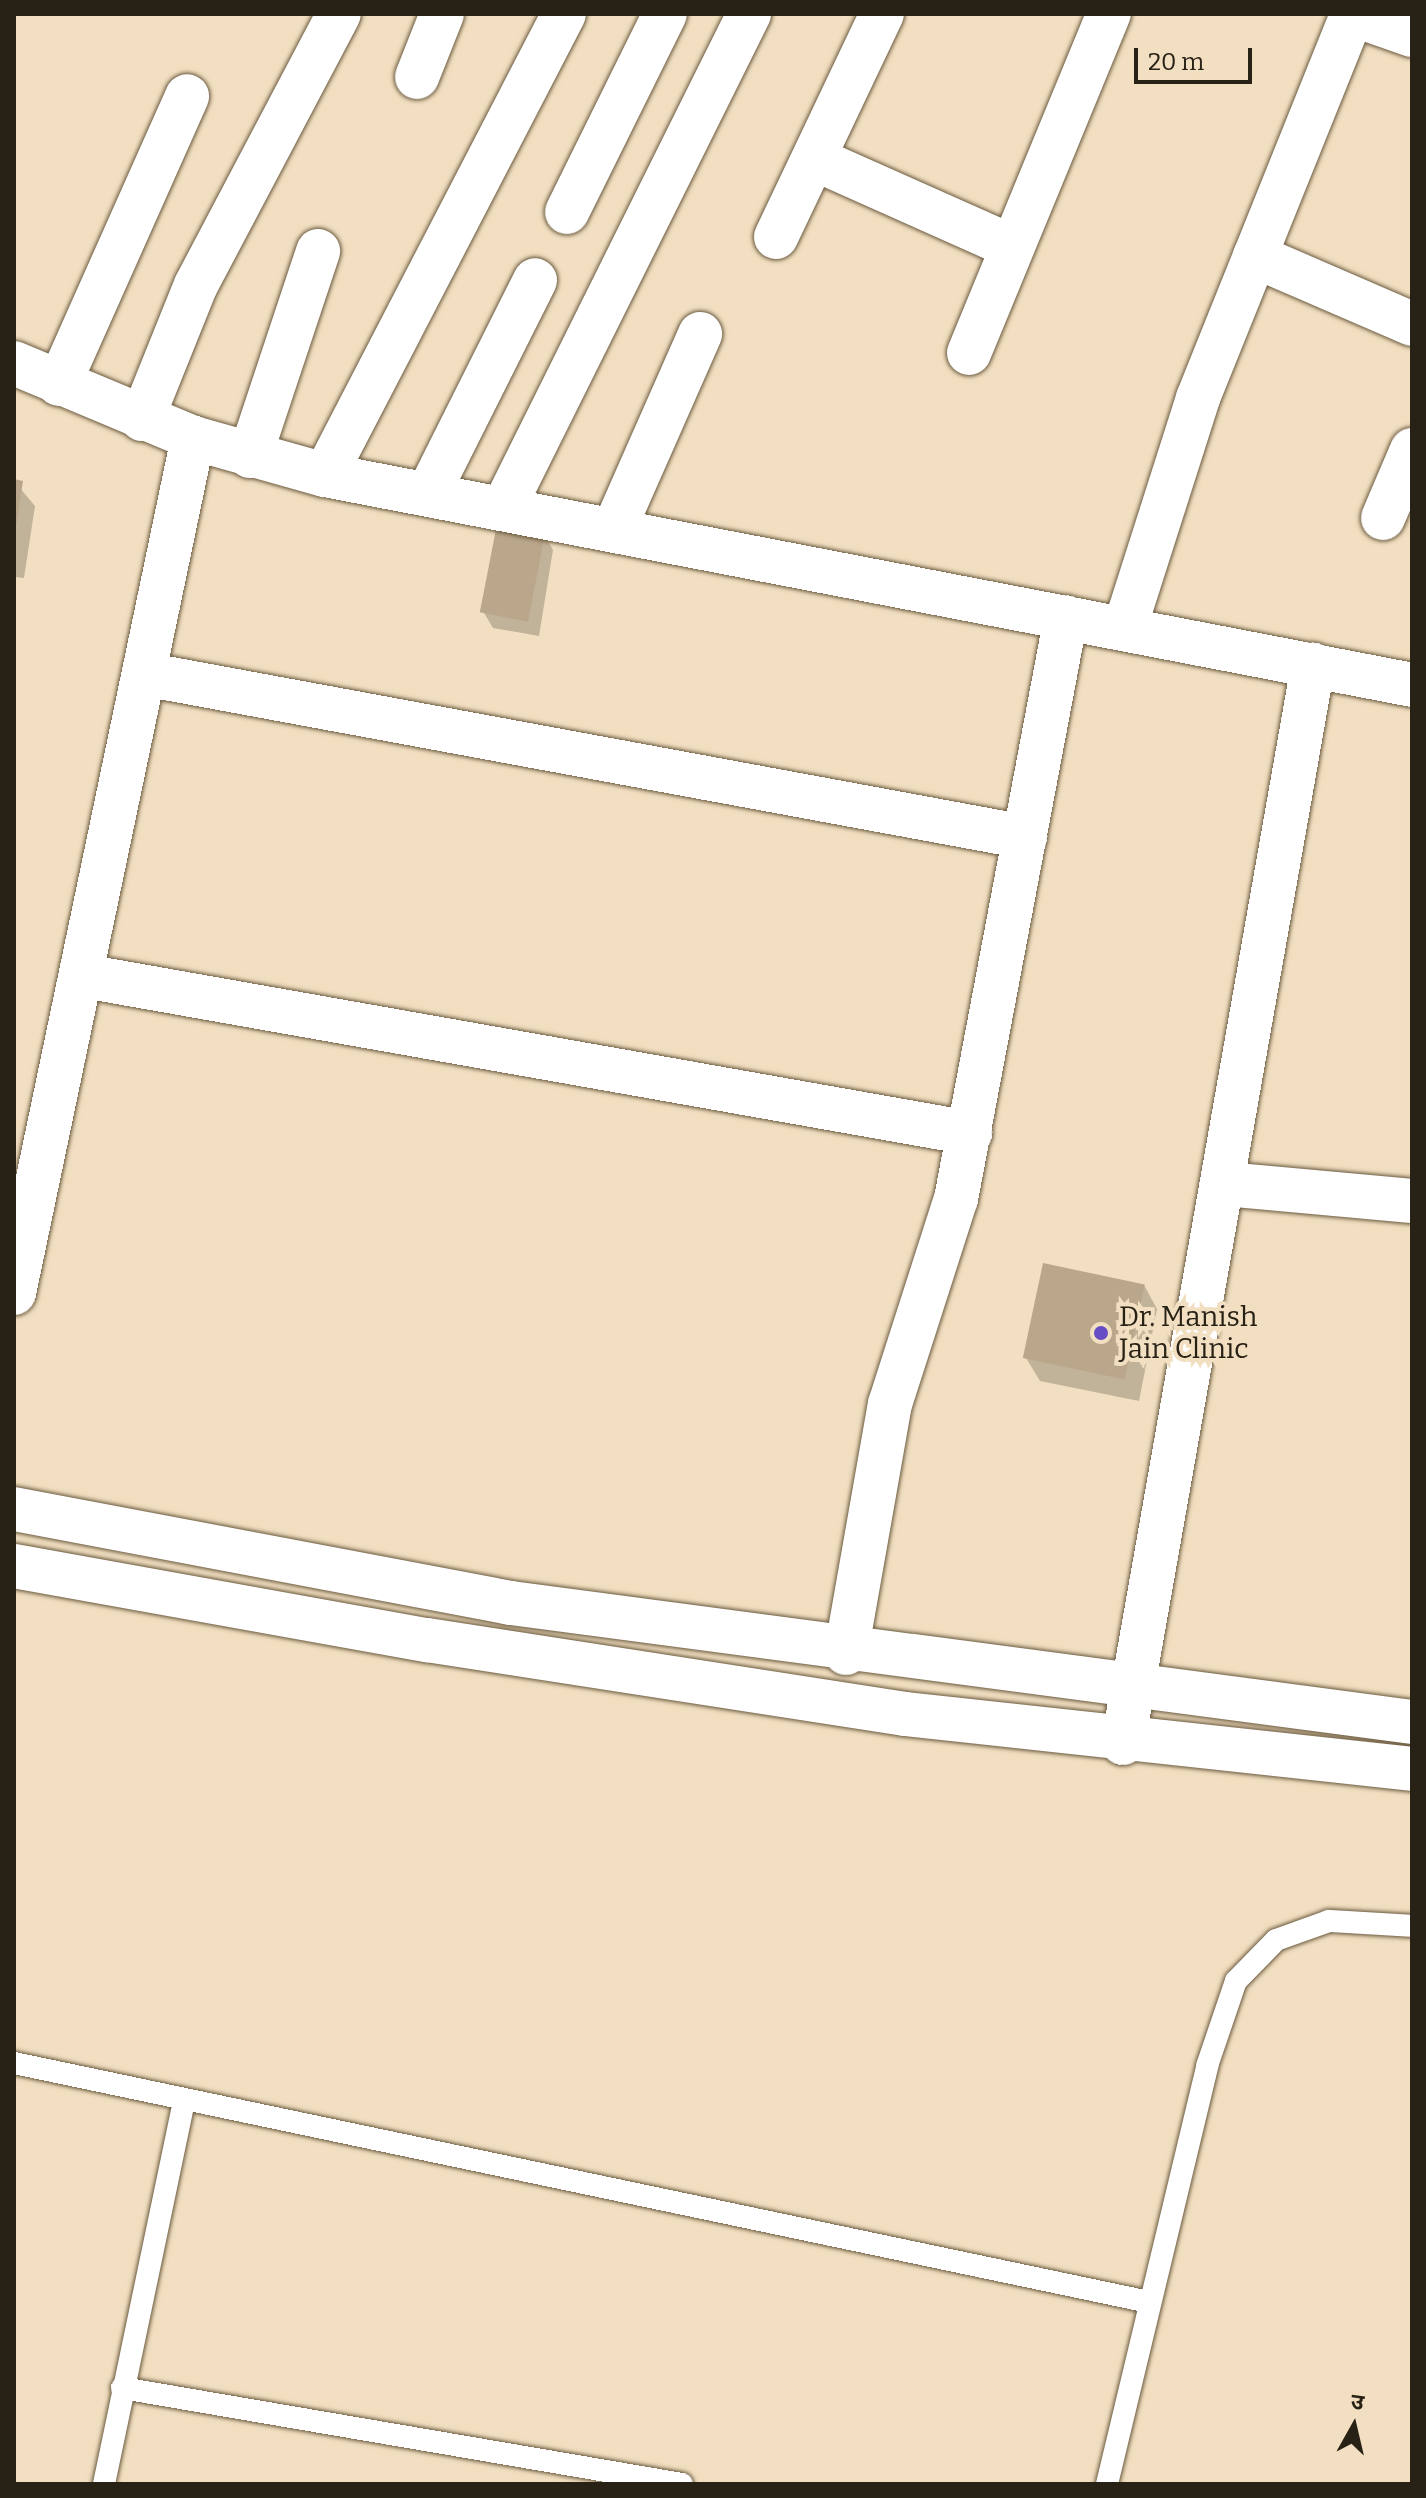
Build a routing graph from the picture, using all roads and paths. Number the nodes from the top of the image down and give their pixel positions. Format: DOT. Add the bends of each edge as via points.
graph roads {
  1 [pos="339,14"];
  2 [pos="442,14"];
  3 [pos="564,14"];
  4 [pos="665,14"];
  5 [pos="749,14"];
  6 [pos="882,14"];
  7 [pos="1109,14"];
  8 [pos="1352,14"];
  9 [pos="1412,35"];
  10 [pos="417,77"];
  11 [pos="187,96"];
  12 [pos="815,159"];
  13 [pos="567,212"];
  14 [pos="776,237"];
  15 [pos="1008,245"];
  16 [pos="318,251"];
  17 [pos="1255,256"];
  18 [pos="535,280"];
  19 [pos="1412,324"];
  20 [pos="700,334"];
  21 [pos="969,353"];
  22 [pos="14,363"];
  23 [pos="59,384"];
  24 [pos="142,419"];
  25 [pos="193,438"];
  26 [pos="1412,450"];
  27 [pos="250,456"];
  28 [pos="325,475"];
  29 [pos="428,494"];
  30 [pos="503,509"];
  31 [pos="1383,518"];
  32 [pos="615,527"];
  33 [pos="1066,617"];
  34 [pos="1125,627"];
  35 [pos="1313,665"];
  36 [pos="144,674"];
  37 [pos="1412,685"];
  38 [pos="1025,837"];
  39 [pos="84,976"];
  40 [pos="970,1133"];
  41 [pos="1225,1184"];
  42 [pos="1412,1201"];
  43 [pos="14,1293"];
  44 [pos="14,1509"];
  45 [pos="14,1566"];
  46 [pos="336,1570"];
  47 [pos="328,1623"];
  48 [pos="846,1653"];
  49 [pos="1133,1683"];
  50 [pos="1412,1722"];
  51 [pos="1123,1743"];
  52 [pos="1412,1769"];
  53 [pos="1412,1926"];
  54 [pos="14,2063"];
  55 [pos="184,2100"];
  56 [pos="1149,2302"];
  57 [pos="122,2388"];
  58 [pos="104,2484"];
  59 [pos="682,2484"];
  60 [pos="1107,2484"];
  1 -- 24 [label="street" via="196,285"];
  2 -- 10 [label="street"];
  3 -- 28 [label="street"];
  4 -- 13 [label="street"];
  5 -- 30 [label="street"];
  6 -- 12 [label="street"];
  7 -- 15 [label="street"];
  8 -- 9 [label="street"];
  8 -- 17 [label="street"];
  11 -- 23 [label="street"];
  12 -- 14 [label="street"];
  12 -- 15 [label="street"];
  15 -- 21 [label="street"];
  16 -- 27 [label="street"];
  17 -- 19 [label="street"];
  17 -- 34 [label="street" via="1177,456"];
  18 -- 29 [label="street"];
  20 -- 32 [label="street"];
  22 -- 23 [label="street"];
  23 -- 24 [label="street"];
  24 -- 25 [label="street"];
  25 -- 27 [label="street"];
  25 -- 36 [label="street"];
  26 -- 31 [label="street"];
  27 -- 28 [label="street"];
  28 -- 29 [label="street"];
  29 -- 30 [label="street"];
  30 -- 32 [label="street"];
  32 -- 33 [label="street"];
  33 -- 34 [label="street"];
  33 -- 38 [label="street"];
  34 -- 35 [label="street"];
  35 -- 37 [label="street"];
  35 -- 41 [label="street"];
  36 -- 38 [label="street"];
  36 -- 39 [label="street"];
  38 -- 40 [label="street"];
  39 -- 40 [label="street"];
  39 -- 43 [label="street"];
  40 -- 48 [label="street" via="890,1404"];
  41 -- 42 [label="street"];
  41 -- 49 [label="street"];
  44 -- 46 [label="street"];
  45 -- 47 [label="street"];
  46 -- 47 [label="street"];
  46 -- 48 [label="street"];
  47 -- 51 [label="street"];
  48 -- 49 [label="street"];
  49 -- 50 [label="street"];
  49 -- 51 [label="street"];
  51 -- 52 [label="street"];
  53 -- 56 [label="lane" via="1329,1921 1276,1940 1236,1981 1207,2066"];
  54 -- 55 [label="lane"];
  55 -- 56 [label="lane"];
  55 -- 57 [label="lane"];
  56 -- 60 [label="lane"];
  57 -- 58 [label="lane"];
  57 -- 59 [label="lane"];
}
